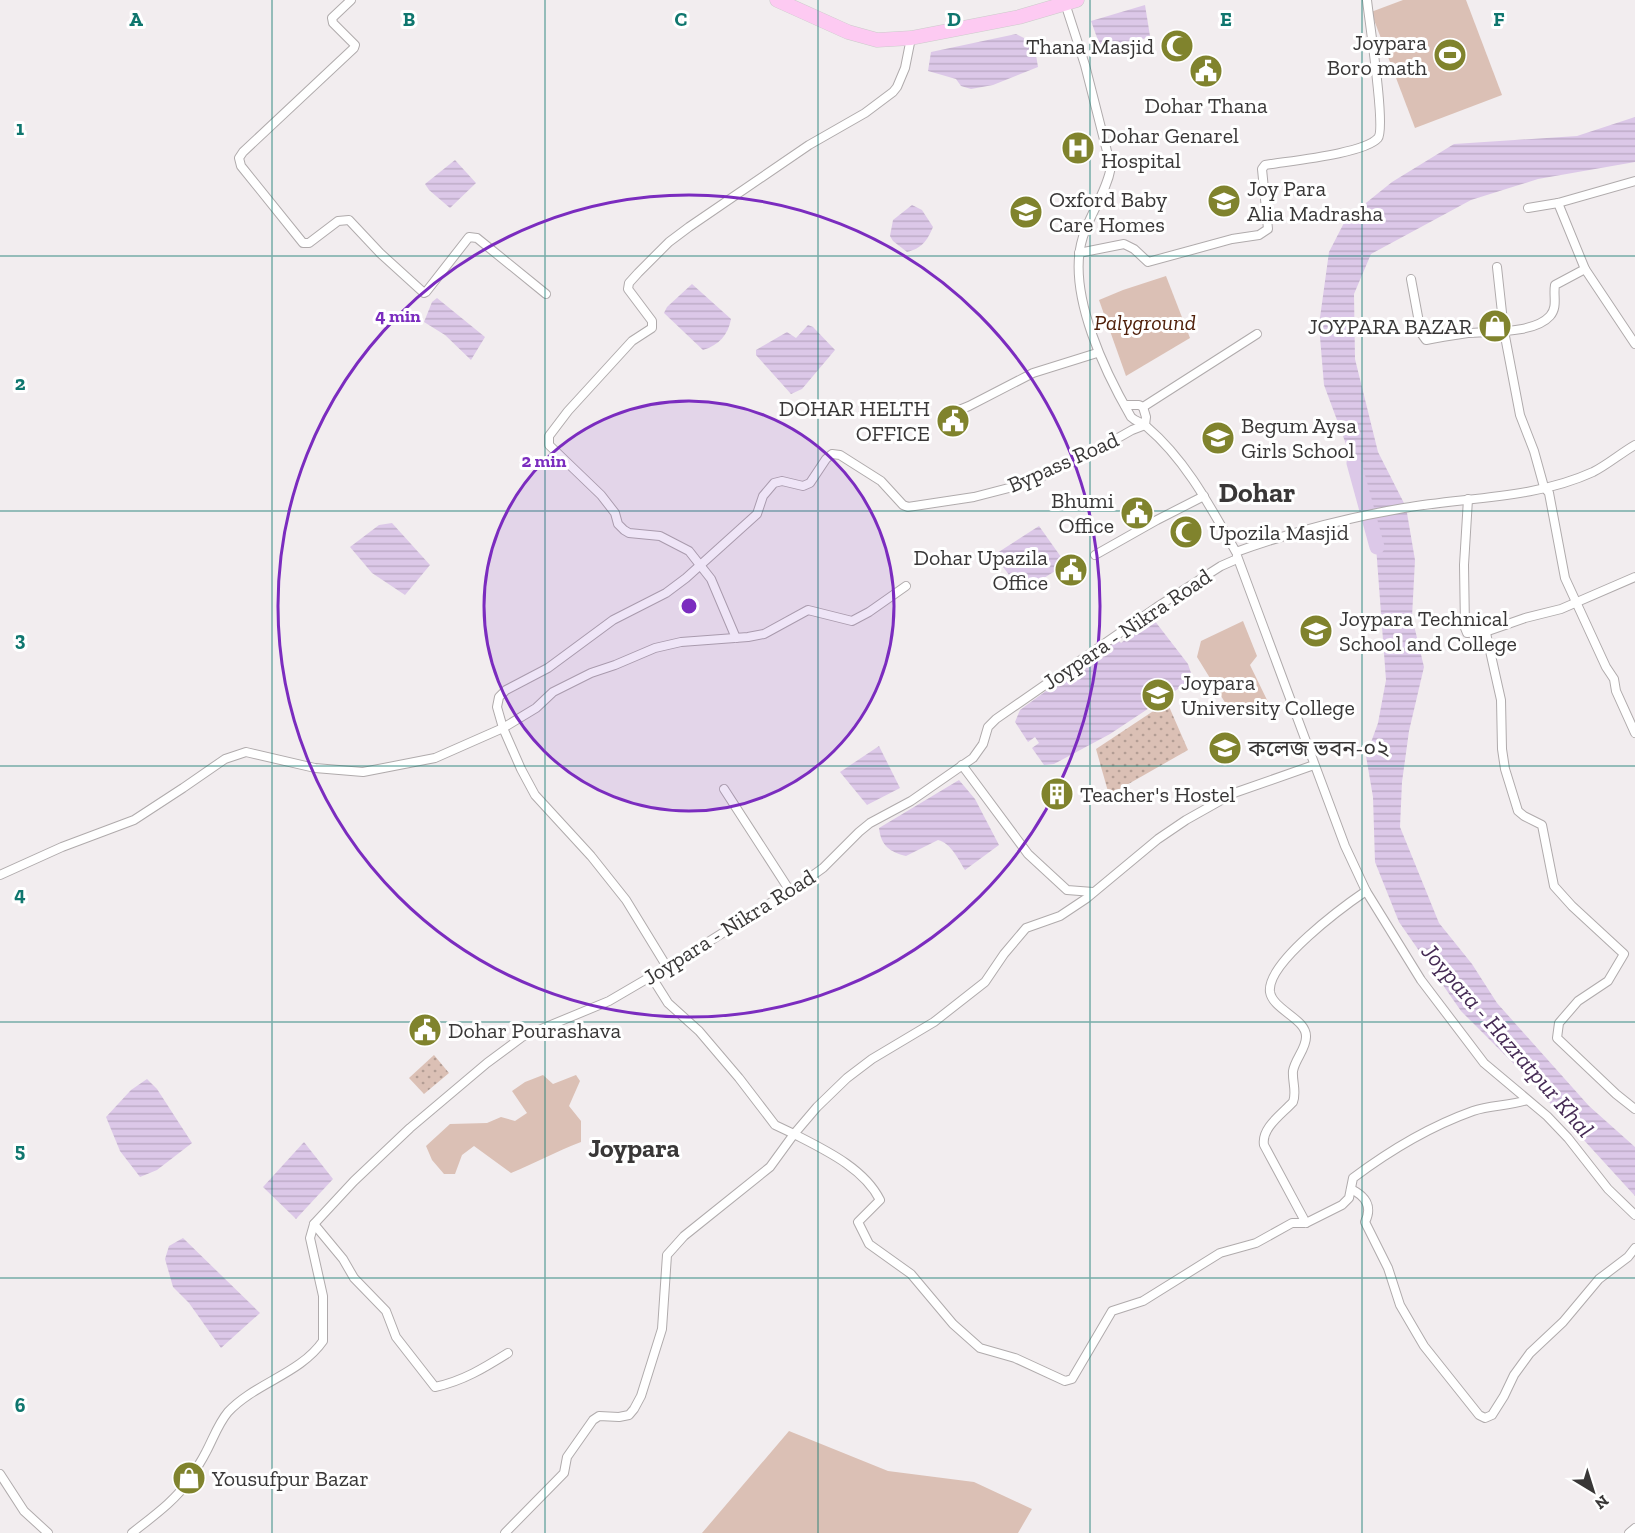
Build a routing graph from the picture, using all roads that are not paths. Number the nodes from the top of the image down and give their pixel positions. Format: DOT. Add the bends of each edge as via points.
graph roads {
  1 [pos="351,0"];
  2 [pos="777,0"];
  3 [pos="1367,0"];
  4 [pos="1069,1"];
  5 [pos="911,38"];
  6 [pos="1635,181"];
  7 [pos="1558,203"];
  8 [pos="1528,208"];
  9 [pos="1080,253"];
  10 [pos="1497,267"];
  11 [pos="1585,269"];
  12 [pos="1411,279"];
  13 [pos="546,294"];
  14 [pos="1504,331"];
  15 [pos="1257,334"];
  16 [pos="1635,344"];
  17 [pos="1097,352"];
  18 [pos="1125,405"];
  19 [pos="1143,407"];
  20 [pos="942,417"];
  21 [pos="1145,425"];
  22 [pos="1635,444"];
  23 [pos="1544,487"];
  24 [pos="1204,496"];
  25 [pos="1468,499"];
  26 [pos="1095,555"];
  27 [pos="1237,556"];
  28 [pos="700,564"];
  29 [pos="1635,577"];
  30 [pos="906,586"];
  31 [pos="1576,602"];
  32 [pos="1485,632"];
  33 [pos="736,638"];
  34 [pos="504,728"];
  35 [pos="1635,733"];
  36 [pos="962,765"];
  37 [pos="1314,765"];
  38 [pos="724,789"];
  39 [pos="0,875"];
  40 [pos="790,891"];
  41 [pos="1366,891"];
  42 [pos="1093,892"];
  43 [pos="667,967"];
  44 [pos="651,976"];
  45 [pos="1527,1100"];
  46 [pos="1635,1108"];
  47 [pos="794,1134"];
  48 [pos="1351,1188"];
  49 [pos="1635,1215"];
  50 [pos="1306,1223"];
  51 [pos="314,1224"];
  52 [pos="1635,1248"];
  53 [pos="508,1353"];
  54 [pos="0,1474"];
  55 [pos="1635,1528"];
  56 [pos="48,1533"];
  57 [pos="132,1533"];
  58 [pos="505,1533"];
  59 [pos="1629,1533"];
  1 -- 13 [label="street" via="333,18 333,23 354,48 243,152 239,158 241,166 303,243 309,243 338,221 349,220 426,292 469,237 477,238"];
  2 -- 5 [label="main road" via="828,24 877,40"];
  3 -- 9 [label="street" via="1381,129 1378,137 1350,150 1265,165 1262,169 1266,232 1148,262 1124,244"];
  4 -- 5 [label="main road" via="1019,17"];
  4 -- 9 [label="street" via="1111,167"];
  5 -- 28 [label="street" via="905,68 892,92 689,227 638,273 628,289 652,321 652,328 615,358 548,439 553,450 602,495 624,530 660,536 689,551"];
  6 -- 7 [label="street"];
  7 -- 8 [label="street"];
  7 -- 11 [label="street"];
  9 -- 17 [label="street" via="1084,304"];
  10 -- 14 [label="street"];
  11 -- 14 [label="street" via="1555,285 1556,305 1542,322"];
  11 -- 16 [label="street"];
  12 -- 14 [label="street" via="1421,333 1426,340"];
  14 -- 23 [label="street" via="1520,415"];
  15 -- 19 [label="street"];
  17 -- 18 [label="street"];
  17 -- 20 [label="street" via="1033,372"];
  18 -- 19 [label="street"];
  18 -- 21 [label="street" via="1135,421"];
  19 -- 21 [label="street"];
  21 -- 24 [label="street"];
  21 -- 28 [label="street, Bypass Road" via="1028,483 974,497 908,507 881,481 832,454 810,483 774,483 763,496 757,514"];
  22 -- 23 [label="street, Joypara - Nikra Road" via="1593,471"];
  23 -- 25 [label="street, Joypara - Nikra Road"];
  23 -- 31 [label="street" via="1550,493 1565,578"];
  24 -- 26 [label="street"];
  24 -- 27 [label="street"];
  25 -- 27 [label="street, Joypara - Nikra Road" via="1302,529"];
  25 -- 32 [label="street" via="1465,628 1467,633"];
  27 -- 36 [label="street, Joypara - Nikra Road" via="996,719 988,727 979,752"];
  27 -- 37 [label="street"];
  28 -- 33 [label="street" via="711,579"];
  28 -- 34 [label="street" via="666,593 613,620 549,668 506,690 499,697 497,708"];
  29 -- 31 [label="street"];
  30 -- 33 [label="street" via="858,619 844,620 808,610 764,634"];
  31 -- 32 [label="street"];
  31 -- 35 [label="street" via="1614,679"];
  32 -- 46 [label="street" via="1501,700 1505,769 1516,805 1524,816 1542,825 1554,886 1624,954 1608,981 1578,1001 1559,1023 1557,1038"];
  33 -- 34 [label="street" via="655,648 565,685"];
  34 -- 39 [label="street" via="435,758 363,772 315,768 246,752 225,759 134,820"];
  34 -- 43 [label="street" via="535,795 626,900"];
  36 -- 40 [label="street, Joypara - Nikra Road" via="911,801 870,823 823,868"];
  36 -- 42 [label="street" via="1028,854 1067,890"];
  37 -- 41 [label="street"];
  37 -- 42 [label="street" via="1234,793 1186,820"];
  38 -- 40 [label="street"];
  40 -- 43 [label="street, Joypara - Nikra Road"];
  41 -- 45 [label="street" via="1421,980 1484,1063"];
  41 -- 50 [label="street" via="1330,916 1279,967 1270,990 1273,1001 1300,1024 1306,1038 1294,1066 1293,1102 1266,1130 1263,1139"];
  42 -- 47 [label="street" via="1060,915 1026,928 985,982 934,1022 847,1078"];
  43 -- 44 [label="street, Joypara - Nikra Road"];
  44 -- 47 [label="street" via="668,1003 699,1031 775,1125"];
  44 -- 51 [label="street, Joypara - Nikra Road" via="609,1001 522,1037 410,1128"];
  45 -- 48 [label="street" via="1475,1110 1434,1128 1373,1163 1353,1178"];
  45 -- 49 [label="street" via="1568,1138 1608,1189"];
  47 -- 50 [label="street" via="848,1165 875,1191 880,1200 858,1222 869,1244 911,1274 953,1324 980,1348 1015,1358 1065,1381 1072,1379 1112,1311 1143,1301 1220,1253 1256,1242 1292,1223"];
  47 -- 58 [label="street" via="770,1167 684,1236 667,1255 662,1329 634,1409 629,1415 599,1416 593,1420 567,1457 564,1473"];
  48 -- 50 [label="street" via="1342,1205"];
  48 -- 52 [label="street" via="1368,1203 1365,1222 1412,1326 1479,1416 1485,1418 1492,1414 1530,1353 1599,1279"];
  51 -- 53 [label="street" via="354,1278 386,1311 396,1337 435,1387 483,1370"];
  51 -- 57 [label="street" via="310,1238 323,1296 323,1341 310,1357 228,1413 187,1482"];
  54 -- 56 [label="street" via="24,1511"];
  55 -- 59 [label="street"];
}
